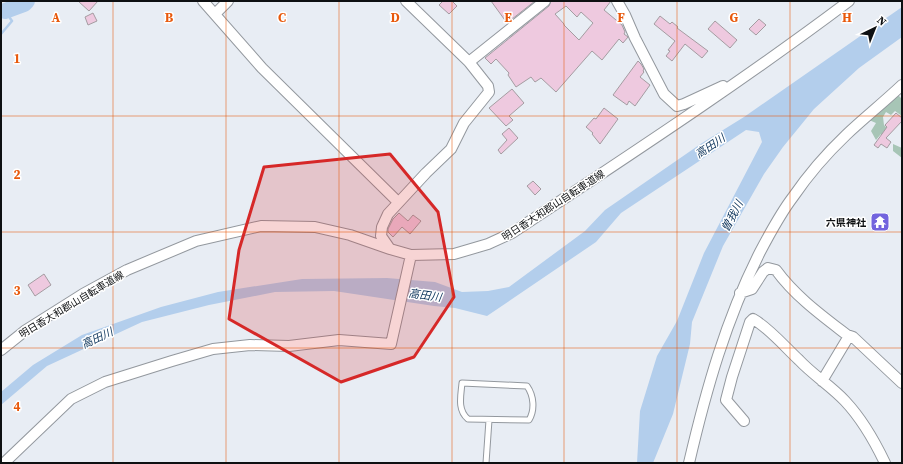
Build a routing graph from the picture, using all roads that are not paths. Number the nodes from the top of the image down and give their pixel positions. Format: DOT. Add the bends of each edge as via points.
graph roads {
  1 [pos="203,1"];
  2 [pos="228,1"];
  3 [pos="406,1"];
  4 [pos="545,1"];
  5 [pos="617,1"];
  6 [pos="849,1"];
  7 [pos="215,14"];
  8 [pos="469,62"];
  9 [pos="742,79"];
  10 [pos="902,85"];
  11 [pos="398,202"];
  12 [pos="390,249"];
  13 [pos="411,257"];
  14 [pos="740,293"];
  15 [pos="849,336"];
  16 [pos="1,350"];
  17 [pos="822,381"];
  18 [pos="902,383"];
  19 [pos="488,420"];
  20 [pos="744,421"];
  21 [pos="4,463"];
  22 [pos="486,463"];
  23 [pos="689,463"];
  24 [pos="885,463"];
  1 -- 7 [label="street"];
  2 -- 7 [label="street"];
  3 -- 8 [label="street"];
  4 -- 8 [label="street"];
  5 -- 9 [label="street" via="664,94 677,106"];
  6 -- 9 [label="street, 明日香大和郡山自転車道線"];
  7 -- 11 [label="street" via="262,68"];
  8 -- 11 [label="street" via="488,86 489,92 464,123 451,149"];
  9 -- 13 [label="street, 明日香大和郡山自転車道線" via="512,233 488,244 454,254"];
  10 -- 14 [label="street" via="846,136 795,194 774,225"];
  11 -- 12 [label="street" via="388,214 381,232"];
  12 -- 13 [label="street, 明日香大和郡山自転車道線"];
  12 -- 16 [label="street, 明日香大和郡山自転車道線" via="350,235 315,227 261,226 196,241 127,270 84,294 26,330"];
  13 -- 21 [label="street" via="391,344 339,340 289,346 250,345 214,349 105,382 71,399"];
  14 -- 15 [label="street" via="752,288 768,268 776,270 809,306"];
  14 -- 23 [label="street" via="716,358"];
  15 -- 17 [label="street"];
  15 -- 18 [label="street"];
  17 -- 20 [label="street" via="753,319 736,363 726,400"];
  17 -- 24 [label="street" via="855,414"];
  19 -- 19 [label="lane" via="468,419 463,415 462,383 527,386 533,398 532,415 529,420"];
  19 -- 22 [label="lane"];
}
